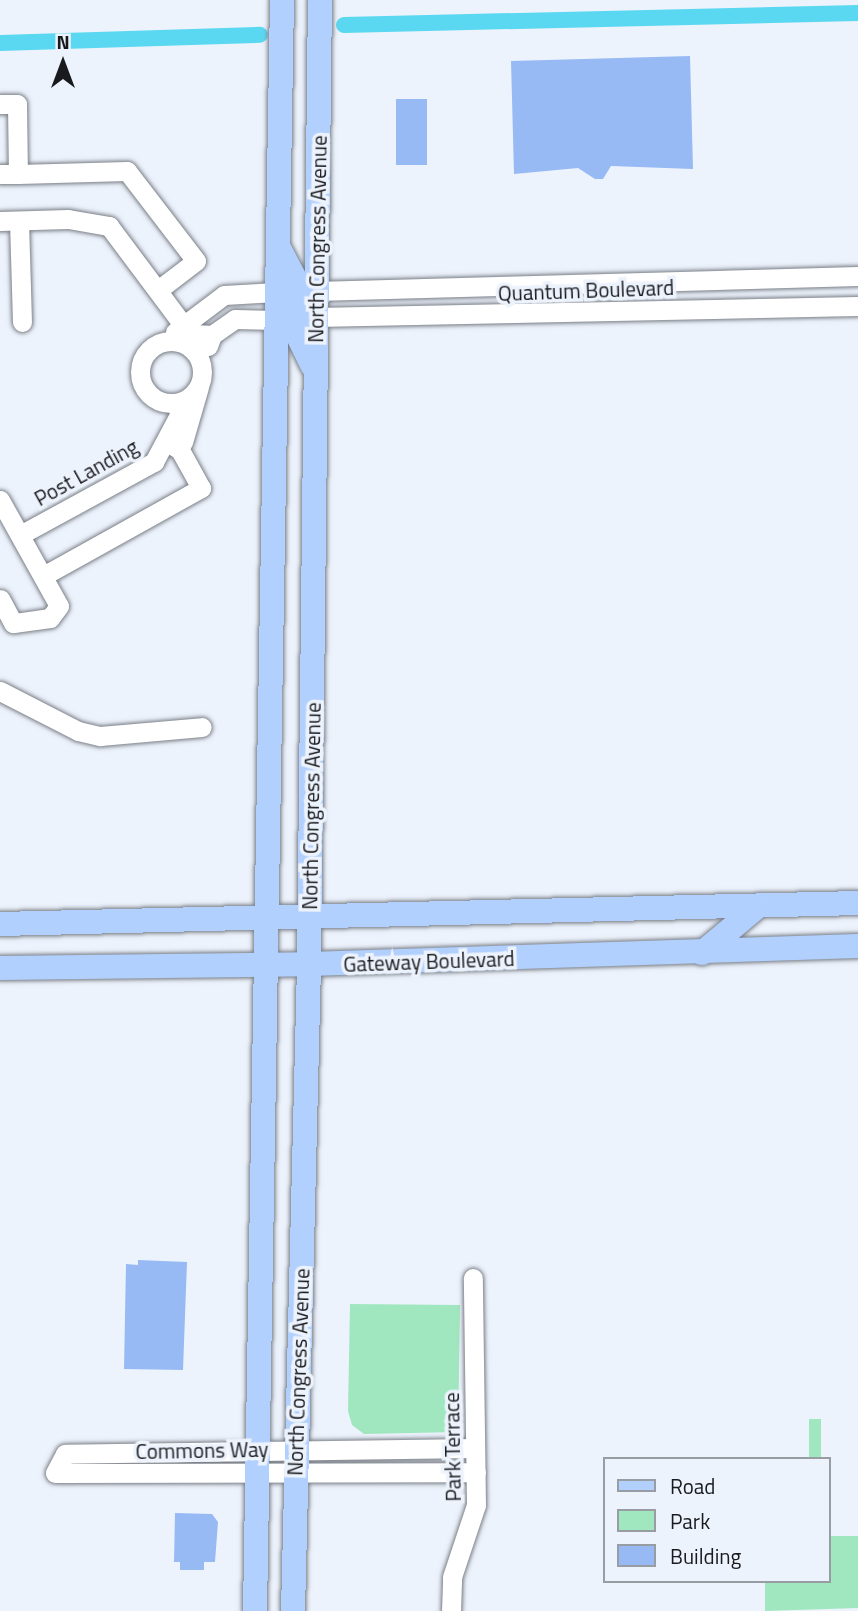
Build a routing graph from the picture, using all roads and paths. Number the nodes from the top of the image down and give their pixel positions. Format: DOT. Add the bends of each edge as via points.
graph roads {
  1 [pos="320,0"];
  2 [pos="282,4"];
  3 [pos="0,104"];
  4 [pos="9,174"];
  5 [pos="10,221"];
  6 [pos="277,244"];
  7 [pos="858,276"];
  8 [pos="158,290"];
  9 [pos="316,290"];
  10 [pos="276,292"];
  11 [pos="858,306"];
  12 [pos="315,317"];
  13 [pos="276,320"];
  14 [pos="188,321"];
  15 [pos="22,322"];
  16 [pos="212,335"];
  17 [pos="160,343"];
  18 [pos="202,367"];
  19 [pos="314,369"];
  20 [pos="199,387"];
  21 [pos="175,403"];
  22 [pos="174,446"];
  23 [pos="0,500"];
  24 [pos="20,534"];
  25 [pos="43,576"];
  26 [pos="0,599"];
  27 [pos="0,691"];
  28 [pos="202,727"];
  29 [pos="858,903"];
  30 [pos="757,907"];
  31 [pos="266,920"];
  32 [pos="310,920"];
  33 [pos="0,924"];
  34 [pos="858,946"];
  35 [pos="702,953"];
  36 [pos="264,964"];
  37 [pos="309,964"];
  38 [pos="0,968"];
  39 [pos="473,1278"];
  40 [pos="474,1448"];
  41 [pos="295,1459"];
  42 [pos="257,1463"];
  43 [pos="476,1472"];
  44 [pos="255,1611"];
  45 [pos="293,1611"];
  46 [pos="451,1611"];
  1 -- 9 [label="main road, North Congress Avenue"];
  2 -- 6 [label="main road, North Congress Avenue"];
  3 -- 4 [label="street" via="17,104"];
  4 -- 8 [label="street" via="127,171 196,261"];
  5 -- 8 [label="street" via="99,221 117,233"];
  5 -- 15 [label="street"];
  6 -- 10 [label="main road, North Congress Avenue"];
  6 -- 12 [label="main road"];
  7 -- 9 [label="street, Quantum Boulevard"];
  8 -- 14 [label="street" via="173,293"];
  9 -- 12 [label="main road, North Congress Avenue"];
  10 -- 13 [label="main road, North Congress Avenue"];
  10 -- 14 [label="street" via="224,295"];
  10 -- 19 [label="main road"];
  11 -- 12 [label="street, Quantum Boulevard"];
  12 -- 19 [label="main road, North Congress Avenue"];
  13 -- 16 [label="street" via="235,319"];
  13 -- 31 [label="main road, North Congress Avenue"];
  14 -- 16 [label="street" via="194,334"];
  14 -- 17 [label="street"];
  16 -- 18 [label="street"];
  17 -- 18 [label="street" via="187,345"];
  17 -- 21 [label="street" via="141,364 142,384 155,399"];
  18 -- 20 [label="street"];
  19 -- 32 [label="main road, North Congress Avenue"];
  20 -- 21 [label="street"];
  20 -- 22 [label="street, Post Landing"];
  21 -- 22 [label="street, Post Landing" via="180,414"];
  22 -- 24 [label="street, Post Landing"];
  22 -- 25 [label="street" via="201,488"];
  23 -- 24 [label="street, Post Landing"];
  24 -- 25 [label="street, Post Landing"];
  25 -- 26 [label="street, Post Landing" via="60,606 50,618 13,623"];
  27 -- 28 [label="street" via="78,731 100,736"];
  29 -- 30 [label="main road, Gateway Boulevard"];
  30 -- 32 [label="main road, Gateway Boulevard"];
  30 -- 35 [label="main road"];
  31 -- 32 [label="main road, Gateway Boulevard"];
  31 -- 33 [label="main road, Gateway Boulevard"];
  31 -- 36 [label="main road, North Congress Avenue"];
  32 -- 37 [label="main road, North Congress Avenue"];
  34 -- 35 [label="main road, Gateway Boulevard"];
  35 -- 37 [label="main road, Gateway Boulevard"];
  36 -- 37 [label="main road, Gateway Boulevard"];
  36 -- 38 [label="main road, Gateway Boulevard"];
  36 -- 42 [label="main road, North Congress Avenue"];
  37 -- 41 [label="main road, North Congress Avenue"];
  39 -- 40 [label="street, Park Terrace"];
  40 -- 41 [label="street, Commons Way"];
  40 -- 43 [label="street, Park Terrace"];
  41 -- 42 [label="street, Commons Way"];
  41 -- 43 [label="street, Commons Way"];
  41 -- 45 [label="main road, North Congress Avenue"];
  42 -- 42 [label="street, Commons Way" via="65,1454 55,1474"];
  42 -- 44 [label="main road, North Congress Avenue"];
  43 -- 46 [label="street, Park Terrace" via="474,1521 456,1561"];
}
